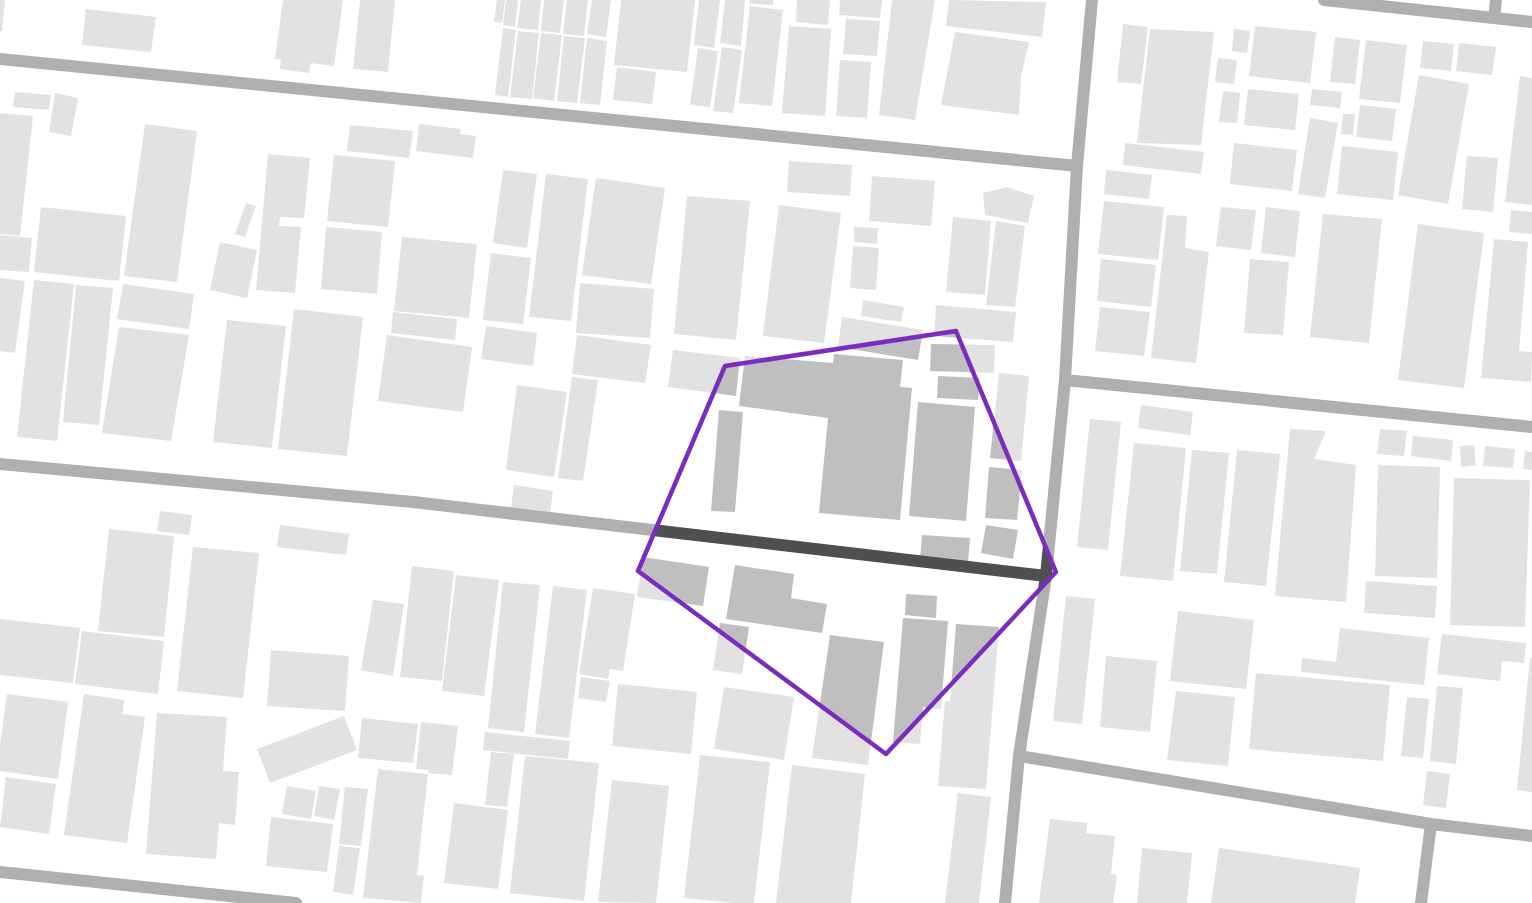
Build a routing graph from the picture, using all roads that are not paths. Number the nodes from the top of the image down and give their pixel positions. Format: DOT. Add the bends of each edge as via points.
graph roads {
  1 [pos="1092,0"];
  2 [pos="1324,0"];
  3 [pos="1496,0"];
  4 [pos="1494,18"];
  5 [pos="1532,22"];
  6 [pos="0,58"];
  7 [pos="1077,166"];
  8 [pos="1065,380"];
  9 [pos="1532,428"];
  10 [pos="0,464"];
  11 [pos="1046,576"];
  12 [pos="1019,756"];
  13 [pos="1431,824"];
  14 [pos="1532,836"];
  15 [pos="0,872"];
  16 [pos="296,903"];
  17 [pos="1005,903"];
  18 [pos="1421,903"];
  1 -- 7 [label="street"];
  2 -- 4 [label="street"];
  3 -- 4 [label="street"];
  4 -- 5 [label="street"];
  6 -- 7 [label="street"];
  7 -- 8 [label="street"];
  8 -- 9 [label="street"];
  8 -- 11 [label="street"];
  10 -- 11 [label="street" via="413,502"];
  11 -- 12 [label="street"];
  12 -- 13 [label="street"];
  12 -- 17 [label="street"];
  13 -- 14 [label="street"];
  13 -- 18 [label="street"];
  15 -- 16 [label="street"];
}
